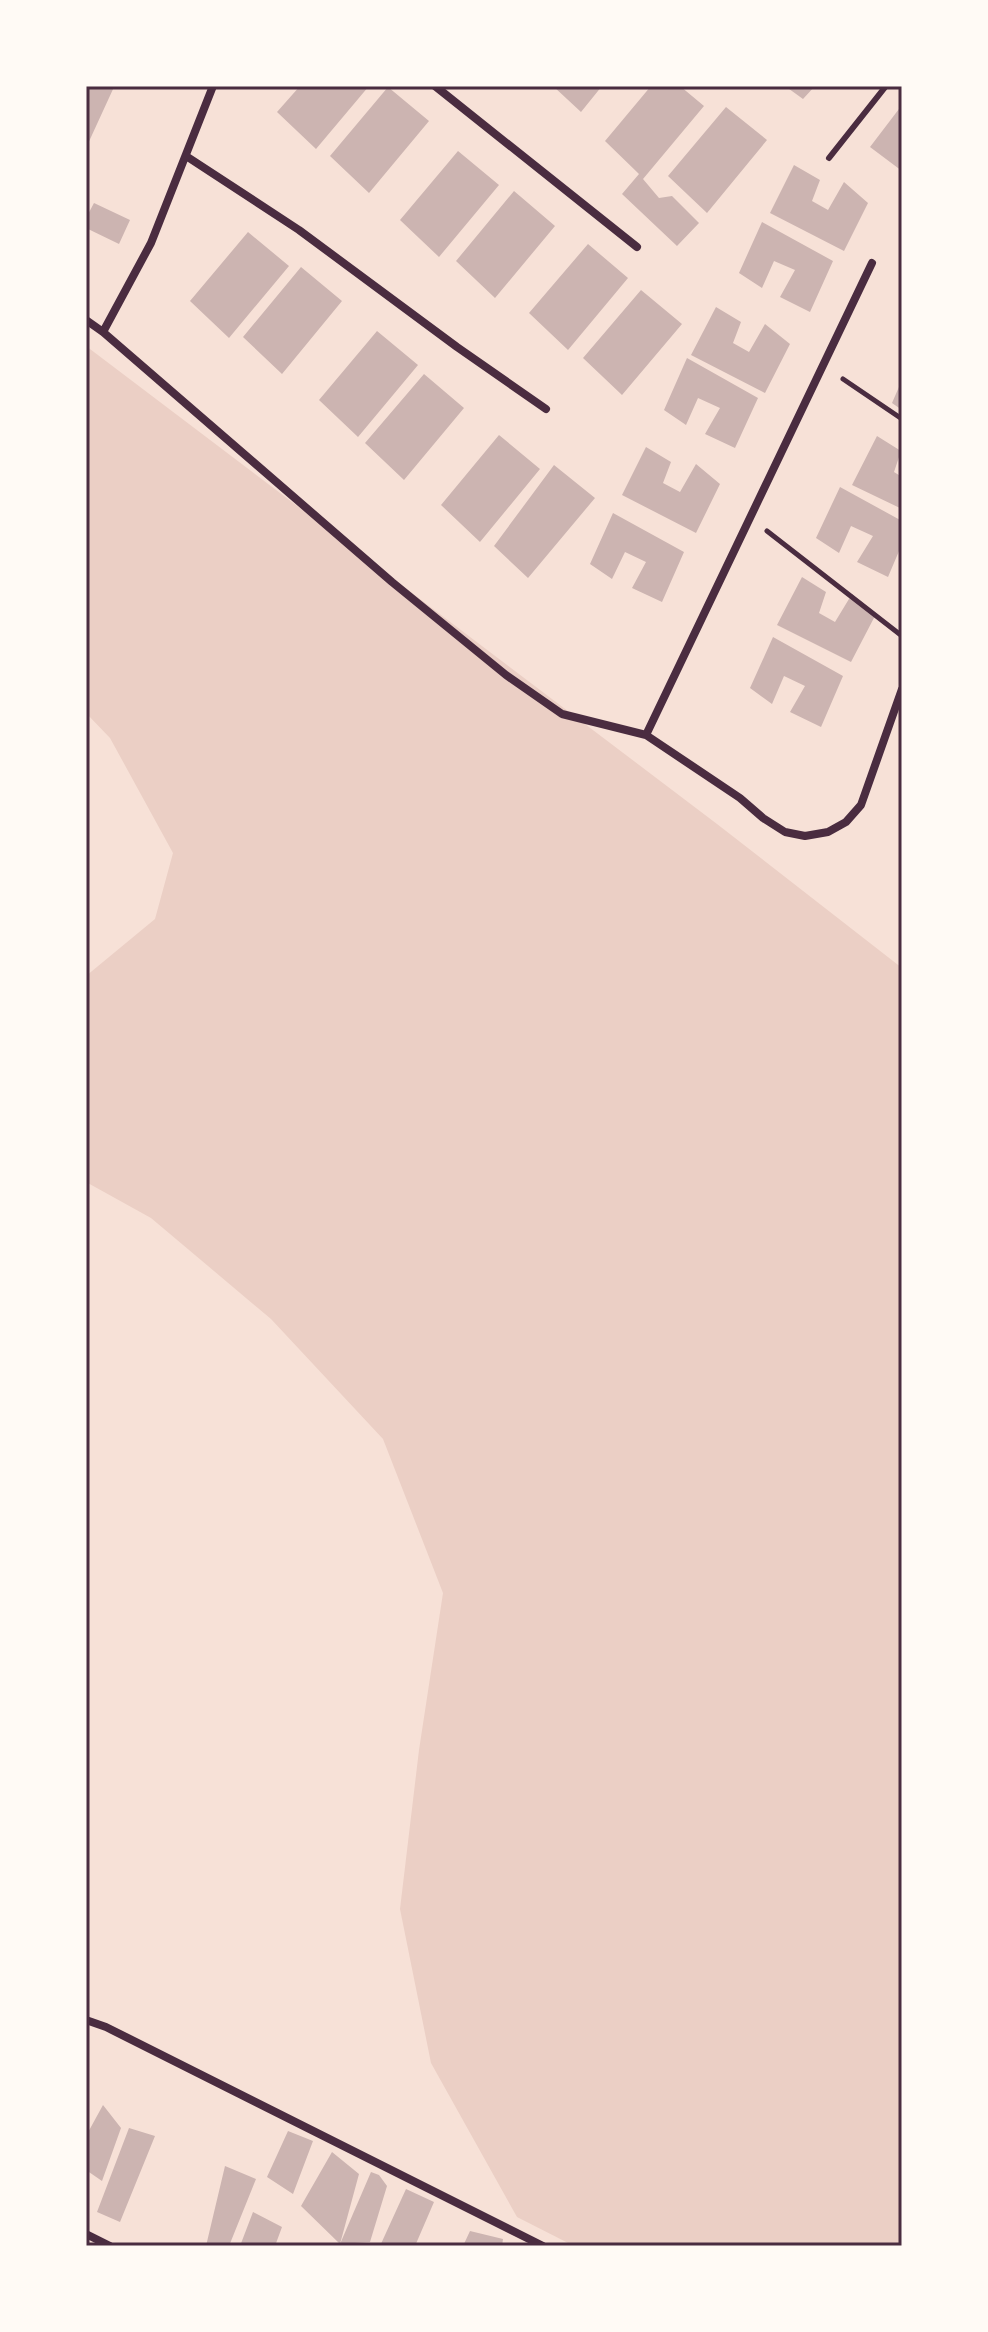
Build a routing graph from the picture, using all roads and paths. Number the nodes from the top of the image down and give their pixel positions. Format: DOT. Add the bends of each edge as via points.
graph roads {
  1 [pos="213,86"];
  2 [pos="435,86"];
  3 [pos="886,86"];
  4 [pos="186,156"];
  5 [pos="829,158"];
  6 [pos="637,247"];
  7 [pos="872,263"];
  8 [pos="86,320"];
  9 [pos="103,332"];
  10 [pos="843,378"];
  11 [pos="546,409"];
  12 [pos="902,419"];
  13 [pos="751,519"];
  14 [pos="902,636"];
  15 [pos="902,689"];
  16 [pos="893,718"];
  17 [pos="902,725"];
  18 [pos="646,735"];
  19 [pos="86,2020"];
  20 [pos="86,2234"];
  21 [pos="110,2246"];
  22 [pos="543,2246"];
  1 -- 4 [label="street"];
  2 -- 6 [label="street"];
  3 -- 5 [label="lane"];
  4 -- 9 [label="street" via="151,243"];
  4 -- 11 [label="street" via="299,230"];
  7 -- 13 [label="street"];
  8 -- 9 [label="street"];
  9 -- 18 [label="street" via="506,675 562,714"];
  10 -- 12 [label="path"];
  13 -- 14 [label="path"];
  13 -- 18 [label="street"];
  15 -- 16 [label="street"];
  16 -- 17 [label="street"];
  16 -- 18 [label="street" via="861,805 828,832 805,836 785,832"];
  19 -- 22 [label="street"];
  20 -- 21 [label="street"];
}
